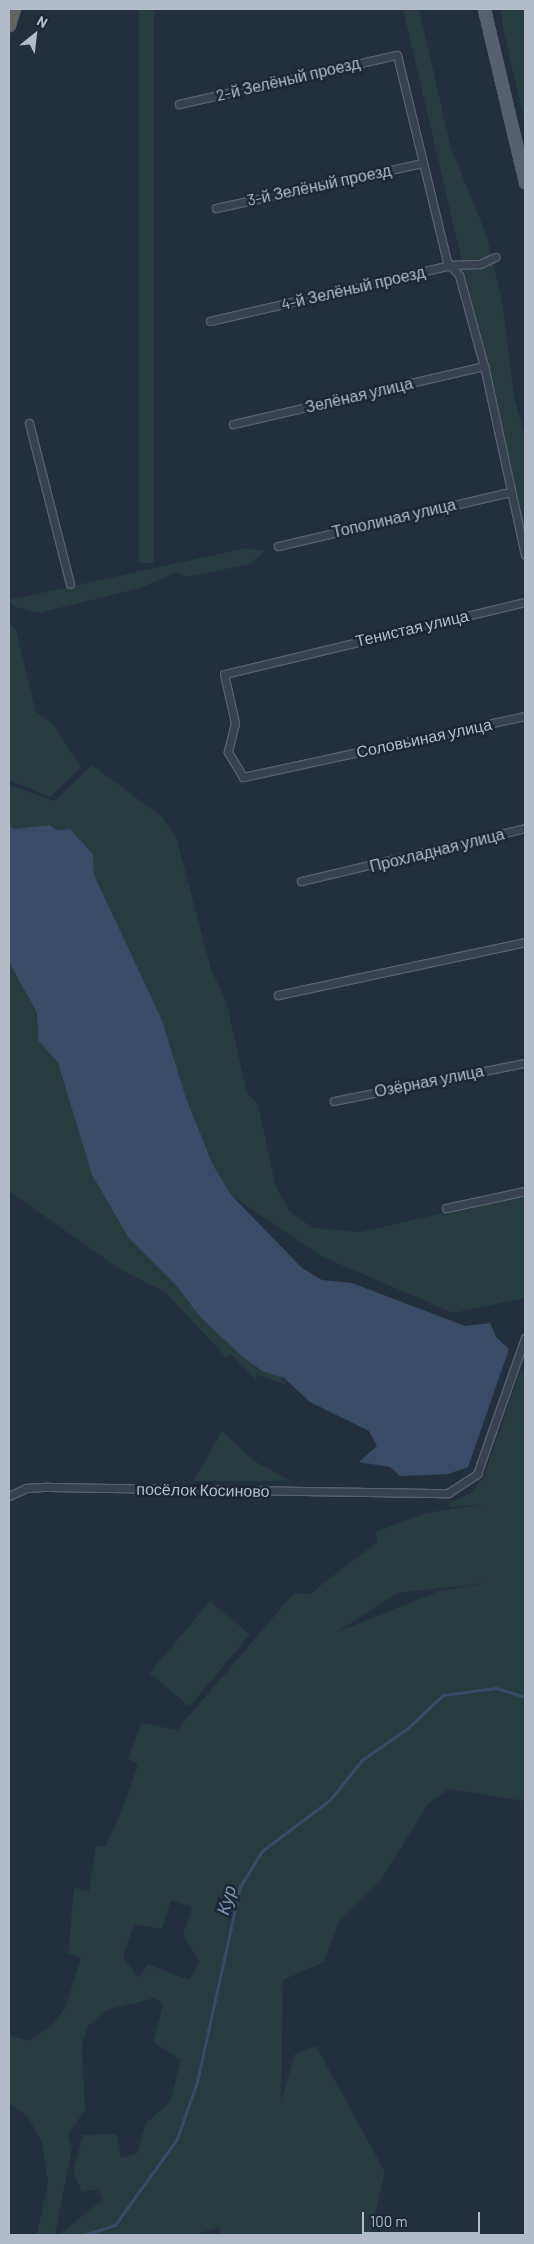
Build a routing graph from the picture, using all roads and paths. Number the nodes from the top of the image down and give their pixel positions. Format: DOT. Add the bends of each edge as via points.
graph roads {
  1 [pos="14,9"];
  2 [pos="484,9"];
  3 [pos="9,25"];
  4 [pos="179,104"];
  5 [pos="423,163"];
  6 [pos="525,182"];
  7 [pos="216,208"];
  8 [pos="494,256"];
  9 [pos="450,265"];
  10 [pos="210,321"];
  11 [pos="484,366"];
  12 [pos="29,423"];
  13 [pos="234,424"];
  14 [pos="510,492"];
  15 [pos="278,546"];
  16 [pos="525,555"];
  17 [pos="70,584"];
  18 [pos="525,602"];
  19 [pos="525,716"];
  20 [pos="324,761"];
  21 [pos="525,828"];
  22 [pos="301,882"];
  23 [pos="525,942"];
  24 [pos="278,995"];
  25 [pos="525,1063"];
  26 [pos="334,1101"];
  27 [pos="525,1191"];
  28 [pos="446,1208"];
  29 [pos="525,1338"];
  30 [pos="9,1496"];
  1 -- 3 [label="highway"];
  2 -- 6 [label="main road"];
  4 -- 5 [label="street, 2-й Зелёный проезд" via="397,55"];
  5 -- 7 [label="street, 3-й Зелёный проезд"];
  5 -- 9 [label="street"];
  8 -- 9 [label="street, 4-й Зелёный проезд" via="480,264"];
  9 -- 10 [label="street, 4-й Зелёный проезд"];
  9 -- 11 [label="street" via="459,274"];
  11 -- 13 [label="street, Зелёная улица"];
  11 -- 14 [label="street"];
  12 -- 17 [label="street"];
  14 -- 15 [label="street, Тополиная улица"];
  14 -- 16 [label="street"];
  18 -- 20 [label="street, Тенистая улица" via="224,674 235,723 228,752 243,777"];
  19 -- 20 [label="street, Соловьиная улица"];
  21 -- 22 [label="street, Прохладная улица"];
  23 -- 24 [label="street"];
  25 -- 26 [label="street, Озёрная улица"];
  27 -- 28 [label="street"];
  29 -- 30 [label="street, посёлок Косиново" via="477,1474 448,1493 399,1495 48,1487 26,1488"];
}
